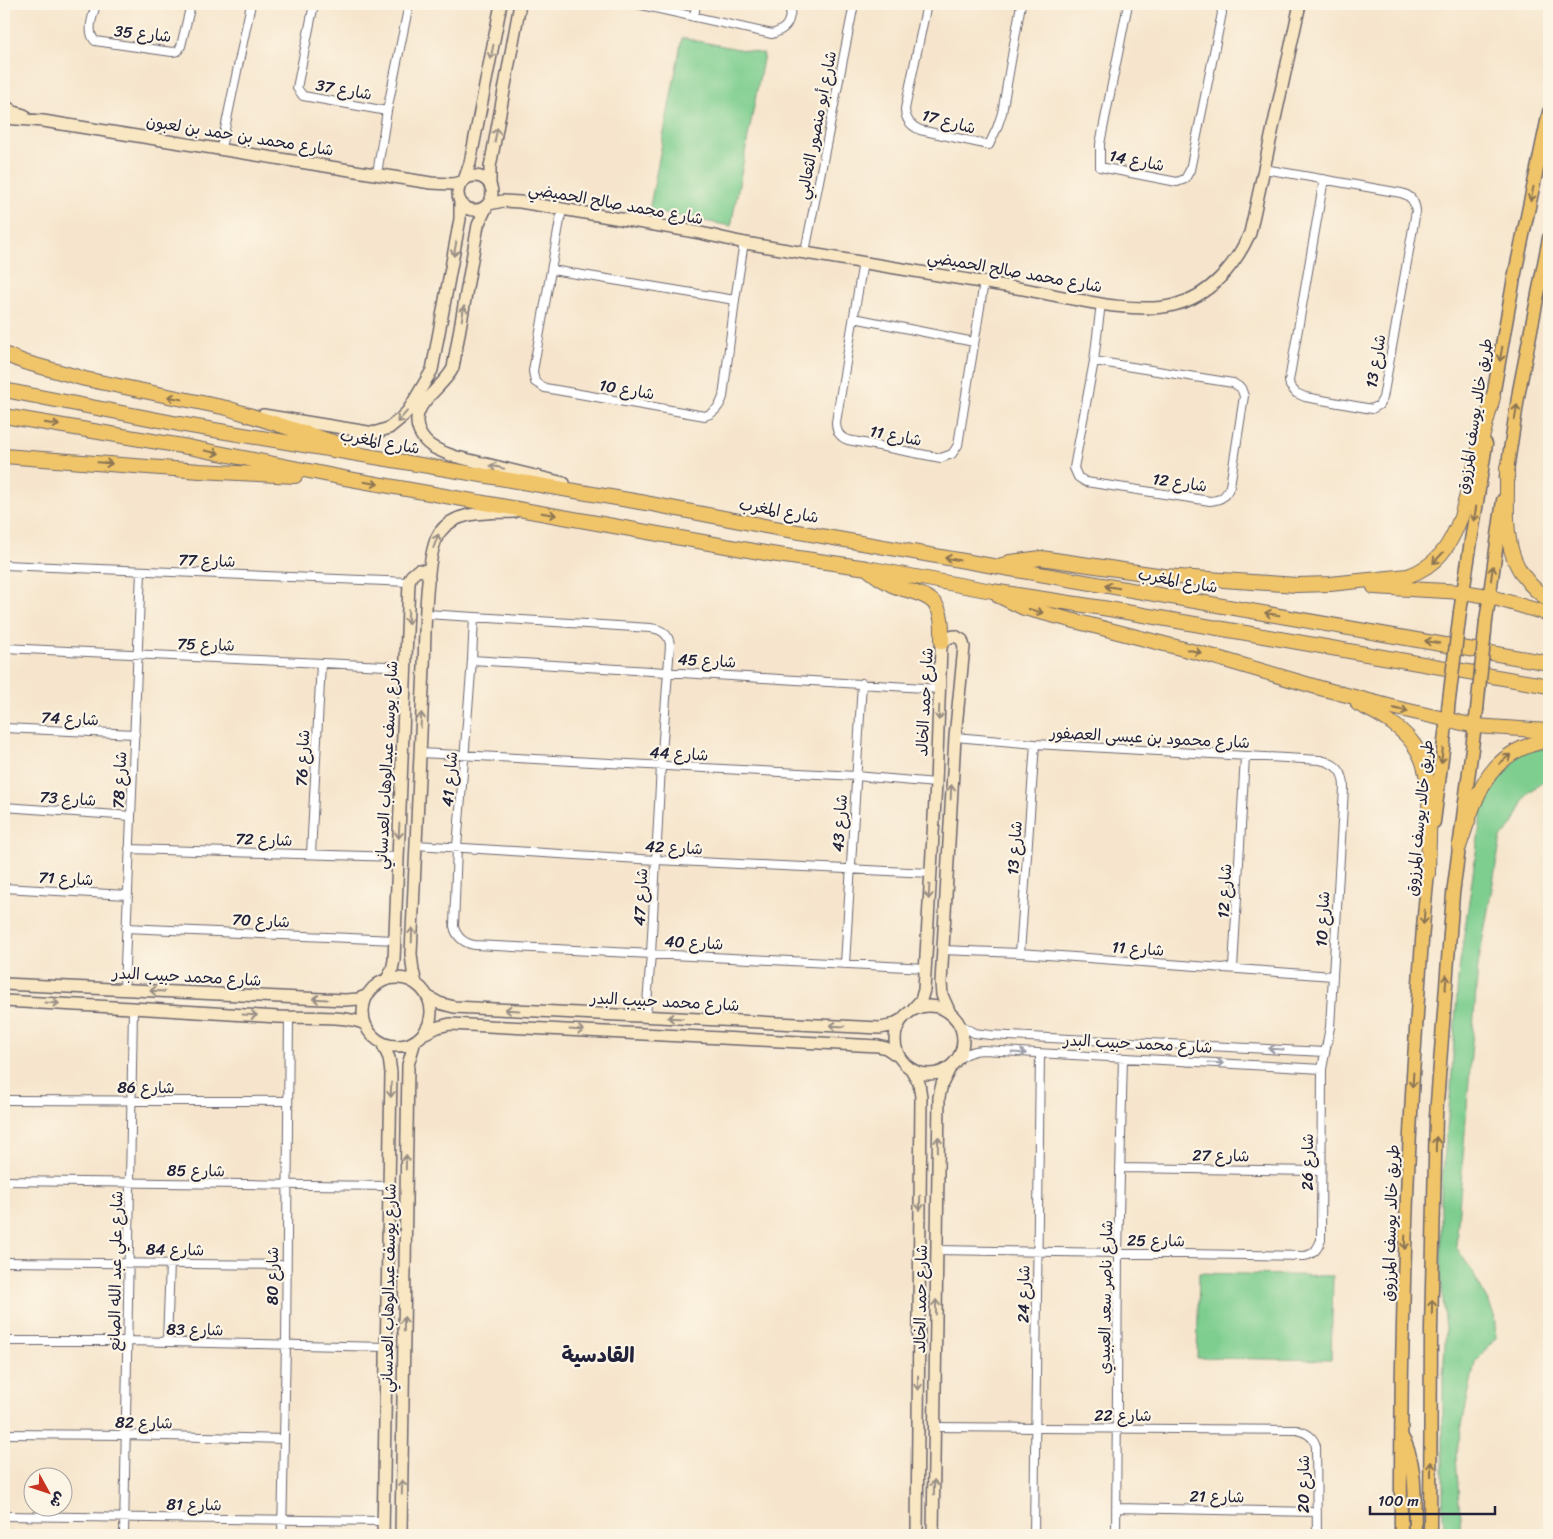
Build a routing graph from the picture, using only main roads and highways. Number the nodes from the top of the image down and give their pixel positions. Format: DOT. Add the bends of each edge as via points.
graph roads {
  1 [pos="1549,112"];
  2 [pos="1549,238"];
  3 [pos="4,344"];
  4 [pos="4,354"];
  5 [pos="56,371"];
  6 [pos="4,390"];
  7 [pos="1493,397"];
  8 [pos="4,416"];
  9 [pos="4,456"];
  10 [pos="49,458"];
  11 [pos="390,460"];
  12 [pos="4,465"];
  13 [pos="1508,467"];
  14 [pos="344,478"];
  15 [pos="1000,567"];
  16 [pos="866,568"];
  17 [pos="1330,584"];
  18 [pos="992,591"];
  19 [pos="1463,592"];
  20 [pos="1488,596"];
  21 [pos="1549,600"];
  22 [pos="1549,614"];
  23 [pos="942,642"];
  24 [pos="1549,663"];
  25 [pos="1549,686"];
  26 [pos="1320,688"];
  27 [pos="1447,714"];
  28 [pos="1475,726"];
  29 [pos="1549,730"];
  30 [pos="1549,740"];
  31 [pos="1459,847"];
  32 [pos="1428,874"];
  33 [pos="1400,1435"];
  34 [pos="1401,1535"];
  35 [pos="1414,1535"];
  36 [pos="1430,1535"];
  1 -- 7 [label="main road, طريق خالد يوسف المرزوق, one-way"];
  13 -- 2 [label="main road, one-way"];
  3 -- 5 [label="highway"];
  4 -- 5 [label="highway"];
  11 -- 5 [label="highway, one-way" via="227,408"];
  6 -- 11 [label="highway, شارع المغرب"];
  7 -- 17 [label="highway, one-way" via="1461,517 1450,542 1438,557 1424,569 1408,576"];
  7 -- 19 [label="main road, طريق خالد يوسف المرزوق, one-way"];
  8 -- 14 [label="highway, one-way" via="188,447"];
  9 -- 10 [label="highway"];
  10 -- 12 [label="highway"];
  10 -- 14 [label="highway, one-way" via="200,471"];
  15 -- 11 [label="highway, شارع المغرب, one-way"];
  20 -- 13 [label="main road, one-way"];
  13 -- 21 [label="highway" via="1509,536 1513,559 1524,578"];
  14 -- 16 [label="highway, one-way"];
  15 -- 17 [label="highway" via="1010,562 1041,558 1164,576 1297,585"];
  24 -- 15 [label="highway, شارع المغرب, one-way"];
  16 -- 18 [label="highway"];
  16 -- 23 [label="highway" via="890,584 934,601 941,618"];
  17 -- 19 [label="highway"];
  18 -- 25 [label="highway"];
  18 -- 26 [label="highway, one-way" via="1024,608"];
  19 -- 20 [label="highway"];
  19 -- 27 [label="main road, طريق خالد يوسف المرزوق, bridge"];
  20 -- 22 [label="highway"];
  20 -- 28 [label="main road, bridge"];
  26 -- 27 [label="highway, one-way" via="1396,708"];
  26 -- 32 [label="highway" via="1389,721 1407,736 1418,751 1428,790"];
  27 -- 28 [label="highway"];
  27 -- 32 [label="main road, طريق خالد يوسف المرزوق, one-way"];
  28 -- 29 [label="highway"];
  28 -- 31 [label="main road"];
  31 -- 30 [label="highway, one-way" via="1479,794 1497,766 1522,748"];
  36 -- 31 [label="main road, one-way" via="1436,1116"];
  32 -- 33 [label="main road, طريق خالد يوسف المرزوق, one-way" via="1409,1151"];
  33 -- 34 [label="main road, طريق خالد يوسف المرزوق"];
  33 -- 35 [label="main road" via="1408,1448 1412,1466"];
}
